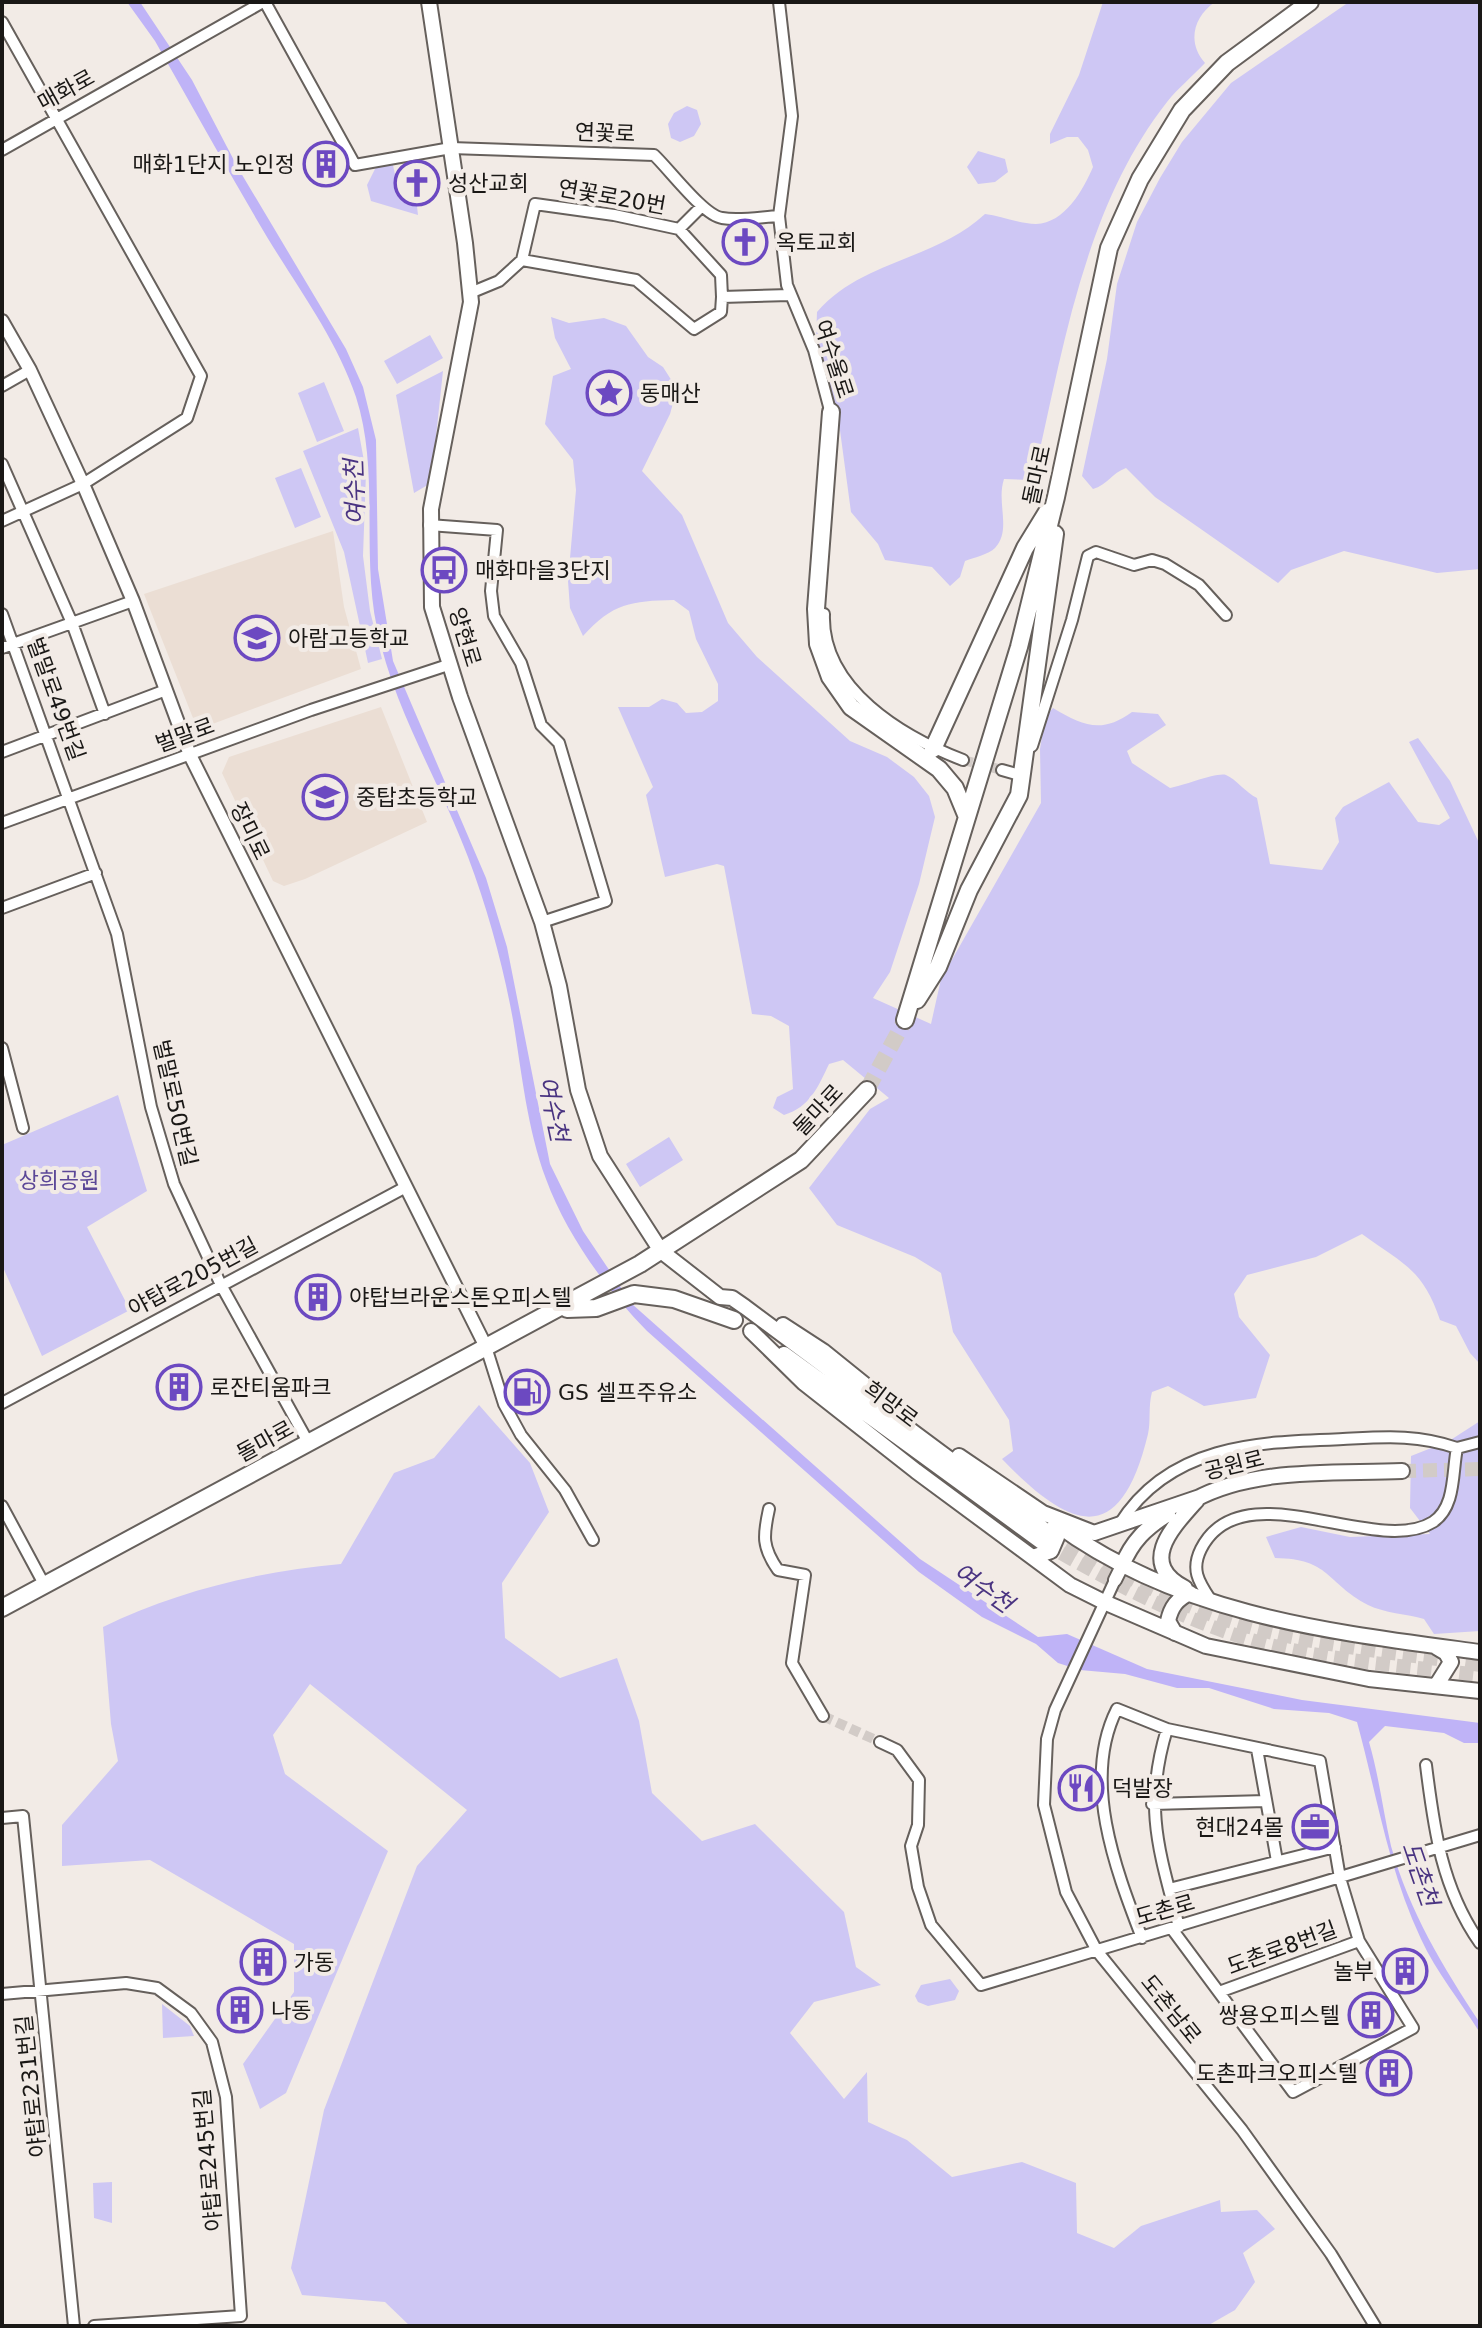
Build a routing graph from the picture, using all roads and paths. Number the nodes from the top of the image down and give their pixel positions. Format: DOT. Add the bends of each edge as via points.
graph roads {
  1 [pos="264,2"];
  2 [pos="429,2"];
  3 [pos="779,2"];
  4 [pos="1310,2"];
  5 [pos="2,22"];
  6 [pos="56,119"];
  7 [pos="451,148"];
  8 [pos="2,150"];
  9 [pos="701,207"];
  10 [pos="779,216"];
  11 [pos="679,229"];
  12 [pos="522,260"];
  13 [pos="470,293"];
  14 [pos="790,295"];
  15 [pos="722,297"];
  16 [pos="2,321"];
  17 [pos="30,370"];
  18 [pos="2,386"];
  19 [pos="831,412"];
  20 [pos="2,464"];
  21 [pos="83,484"];
  22 [pos="1056,497"];
  23 [pos="25,511"];
  24 [pos="2,521"];
  25 [pos="429,525"];
  26 [pos="133,601"];
  27 [pos="2,614"];
  28 [pos="1226,615"];
  29 [pos="72,623"];
  30 [pos="14,643"];
  31 [pos="2,648"];
  32 [pos="451,664"];
  33 [pos="166,690"];
  34 [pos="105,714"];
  35 [pos="48,735"];
  36 [pos="933,749"];
  37 [pos="2,752"];
  38 [pos="190,755"];
  39 [pos="963,760"];
  40 [pos="1002,770"];
  41 [pos="1020,775"];
  42 [pos="70,799"];
  43 [pos="967,817"];
  44 [pos="2,823"];
  45 [pos="96,873"];
  46 [pos="2,908"];
  47 [pos="542,922"];
  48 [pos="2,1048"];
  49 [pos="867,1090"];
  50 [pos="23,1128"];
  51 [pos="404,1188"];
  52 [pos="661,1251"];
  53 [pos="221,1285"];
  54 [pos="560,1309"];
  55 [pos="740,1313"];
  56 [pos="751,1331"];
  57 [pos="486,1347"];
  58 [pos="2,1403"];
  59 [pos="308,1442"];
  60 [pos="1480,1442"];
  61 [pos="1457,1448"];
  62 [pos="1402,1471"];
  63 [pos="1007,1489"];
  64 [pos="1200,1497"];
  65 [pos="2,1506"];
  66 [pos="769,1509"];
  67 [pos="1119,1525"];
  68 [pos="1049,1533"];
  69 [pos="593,1540"];
  70 [pos="1033,1557"];
  71 [pos="1122,1566"];
  72 [pos="1115,1580"];
  73 [pos="45,1586"];
  74 [pos="1190,1593"];
  75 [pos="1210,1599"];
  76 [pos="1104,1602"];
  77 [pos="2,1608"];
  78 [pos="1175,1633"];
  79 [pos="1436,1647"];
  80 [pos="1480,1652"];
  81 [pos="1436,1686"];
  82 [pos="1480,1691"];
  83 [pos="823,1716"];
  84 [pos="1167,1729"];
  85 [pos="880,1742"];
  86 [pos="1257,1749"];
  87 [pos="1426,1765"];
  88 [pos="1266,1801"];
  89 [pos="1152,1804"];
  90 [pos="2,1818"];
  91 [pos="1480,1835"];
  92 [pos="1335,1847"];
  93 [pos="1438,1848"];
  94 [pos="1277,1861"];
  95 [pos="1340,1878"];
  96 [pos="1169,1889"];
  97 [pos="1176,1928"];
  98 [pos="1142,1938"];
  99 [pos="1359,1941"];
  100 [pos="1480,1943"];
  101 [pos="1097,1951"];
  102 [pos="41,1990"];
  103 [pos="1219,1992"];
  104 [pos="2,1994"];
  105 [pos="74,2326"];
  106 [pos="94,2326"];
  107 [pos="1375,2326"];
  1 -- 6 [label="street, 매화로"];
  1 -- 7 [label="street, 연꽃로" via="355,165"];
  2 -- 7 [label="main road, 양현로"];
  3 -- 10 [label="street, 여수울로" via="792,116"];
  4 -- 22 [label="main road, 돌마로" via="1227,63 1182,110 1140,179 1100,278"];
  5 -- 6 [label="street"];
  6 -- 8 [label="street, 매화로"];
  6 -- 21 [label="street" via="201,376 187,418"];
  7 -- 9 [label="street, 연꽃로" via="654,155"];
  7 -- 13 [label="main road, 양현로"];
  9 -- 10 [label="street" via="720,218"];
  9 -- 11 [label="street, 연꽃로20번"];
  10 -- 14 [label="street, 여수울로"];
  11 -- 12 [label="street, 연꽃로20번" via="535,204"];
  11 -- 15 [label="street" via="721,275"];
  12 -- 13 [label="street" via="499,281"];
  12 -- 15 [label="street" via="636,280 694,329 721,312"];
  13 -- 25 [label="main road, 양현로" via="467,333"];
  14 -- 15 [label="street"];
  14 -- 19 [label="street, 여수울로" via="814,350"];
  16 -- 17 [label="street, 장미로"];
  17 -- 18 [label="street"];
  17 -- 21 [label="street, 장미로"];
  19 -- 36 [label="street, 여수울로" via="824,621 829,641 838,668 858,695"];
  19 -- 43 [label="main road" via="818,644 830,677 851,707 939,769 955,788"];
  20 -- 23 [label="street"];
  21 -- 23 [label="street"];
  21 -- 26 [label="street, 장미로"];
  22 -- 36 [label="main road" via="1025,548"];
  22 -- 41 [label="main road" via="1046,613"];
  22 -- 43 [label="main road, 돌마로" via="1019,647"];
  23 -- 24 [label="street"];
  23 -- 29 [label="street"];
  25 -- 32 [label="main road, 양현로" via="432,607"];
  25 -- 47 [label="street" via="497,530 494,616 521,663 541,725 559,743 606,901"];
  26 -- 29 [label="street"];
  26 -- 33 [label="street, 장미로"];
  27 -- 30 [label="street, 벌말로49번길"];
  28 -- 41 [label="street" via="1199,585 1165,564 1152,560 1134,565 1096,552 1088,556"];
  29 -- 30 [label="street"];
  29 -- 34 [label="street"];
  30 -- 31 [label="street"];
  30 -- 35 [label="street, 벌말로49번길"];
  32 -- 38 [label="street, 벌말로"];
  32 -- 47 [label="main road, 양현로"];
  33 -- 34 [label="street"];
  33 -- 38 [label="street, 장미로"];
  34 -- 35 [label="street"];
  35 -- 37 [label="street"];
  35 -- 42 [label="street, 벌말로49번길"];
  36 -- 39 [label="street, 여수울로"];
  38 -- 42 [label="street, 벌말로"];
  38 -- 51 [label="street, 장미로"];
  40 -- 41 [label="street"];
  41 -- 43 [label="main road, 돌마로" via="1019,795 969,890 938,967 905,1020"];
  42 -- 44 [label="street, 벌말로"];
  42 -- 45 [label="street, 벌말로50번길"];
  45 -- 46 [label="street"];
  45 -- 53 [label="street, 벌말로50번길" via="117,934 151,1107 174,1184"];
  47 -- 52 [label="main road, 양현로" via="578,1090 600,1156"];
  48 -- 50 [label="street"];
  49 -- 52 [label="main road, 돌마로" via="801,1160"];
  51 -- 53 [label="street, 야탑로205번길"];
  51 -- 57 [label="street, 장미로"];
  52 -- 54 [label="main road, 돌마로"];
  52 -- 55 [label="main road, 희망로" via="720,1297 724,1309"];
  53 -- 58 [label="street, 야탑로205번길"];
  53 -- 59 [label="street, 벌말로50번길"];
  54 -- 55 [label="main road" via="596,1308 634,1294"];
  54 -- 57 [label="main road, 돌마로"];
  55 -- 56 [label="main road, 희망로"];
  55 -- 63 [label="main road" via="823,1351"];
  55 -- 68 [label="main road, 희망로"];
  56 -- 68 [label="main road, 희망로"];
  56 -- 70 [label="main road" via="804,1383"];
  57 -- 59 [label="main road, 돌마로"];
  57 -- 69 [label="street" via="504,1404 521,1435 565,1490"];
  59 -- 73 [label="main road, 돌마로"];
  60 -- 61 [label="street"];
  61 -- 67 [label="street" via="1395,1434 1253,1442 1186,1465 1149,1489"];
  61 -- 75 [label="street" via="1450,1498 1435,1521 1423,1526 1390,1531 1292,1514 1225,1524 1211,1534 1197,1557 1197,1580"];
  62 -- 64 [label="main road, 공원로" via="1281,1476"];
  63 -- 67 [label="main road" via="1043,1513 1094,1533"];
  63 -- 68 [label="main road"];
  64 -- 67 [label="main road"];
  64 -- 71 [label="main road, 공원로" via="1145,1530"];
  64 -- 75 [label="main road" via="1164,1542 1160,1562 1180,1587"];
  65 -- 73 [label="street"];
  66 -- 83 [label="street" via="762,1542 769,1557 778,1570 805,1575 792,1663"];
  68 -- 70 [label="main road" via="1057,1537 1051,1551"];
  68 -- 71 [label="main road"];
  70 -- 76 [label="main road"];
  71 -- 72 [label="street, 공원로"];
  71 -- 74 [label="main road"];
  72 -- 76 [label="street"];
  73 -- 77 [label="main road, 돌마로"];
  74 -- 75 [label="main road"];
  74 -- 78 [label="main road" via="1170,1612 1168,1621"];
  75 -- 79 [label="main road" via="1249,1615"];
  76 -- 78 [label="main road"];
  76 -- 101 [label="street, 도촌남로" via="1047,1739 1044,1805 1066,1892"];
  78 -- 81 [label="main road" via="1206,1646 1369,1679"];
  79 -- 80 [label="main road"];
  79 -- 81 [label="main road" via="1451,1662"];
  81 -- 82 [label="main road"];
  84 -- 86 [label="street"];
  84 -- 89 [label="street"];
  84 -- 98 [label="street" via="1117,1709 1102,1779 1109,1836"];
  85 -- 101 [label="street, 도촌로" via="897,1750 919,1780 918,1825 911,1846 931,1925 981,1985"];
  86 -- 88 [label="street"];
  86 -- 92 [label="street, 도촌로8번길" via="1320,1761"];
  87 -- 93 [label="street"];
  88 -- 89 [label="street"];
  88 -- 94 [label="street"];
  89 -- 96 [label="street"];
  90 -- 102 [label="street, 야탑로231번길" via="23,1816"];
  91 -- 93 [label="street"];
  92 -- 94 [label="street"];
  92 -- 95 [label="street, 도촌로8번길"];
  93 -- 95 [label="street, 도촌로"];
  93 -- 100 [label="street" via="1452,1896"];
  94 -- 96 [label="street"];
  95 -- 97 [label="street, 도촌로"];
  95 -- 99 [label="street, 도촌로8번길"];
  96 -- 97 [label="street"];
  97 -- 98 [label="street, 도촌로"];
  97 -- 103 [label="street, 도촌로8번길"];
  98 -- 101 [label="street, 도촌로"];
  99 -- 103 [label="street, 도촌로8번길"];
  99 -- 103 [label="street, 도촌로8번길" via="1413,2028 1293,2092"];
  101 -- 107 [label="street, 도촌남로" via="1242,2130 1331,2254"];
  102 -- 104 [label="street, 야탑로245번길"];
  102 -- 105 [label="street, 야탑로231번길"];
  102 -- 106 [label="street, 야탑로245번길" via="126,1983 157,1988 191,2013 212,2042 226,2097 241,2316"];
}
